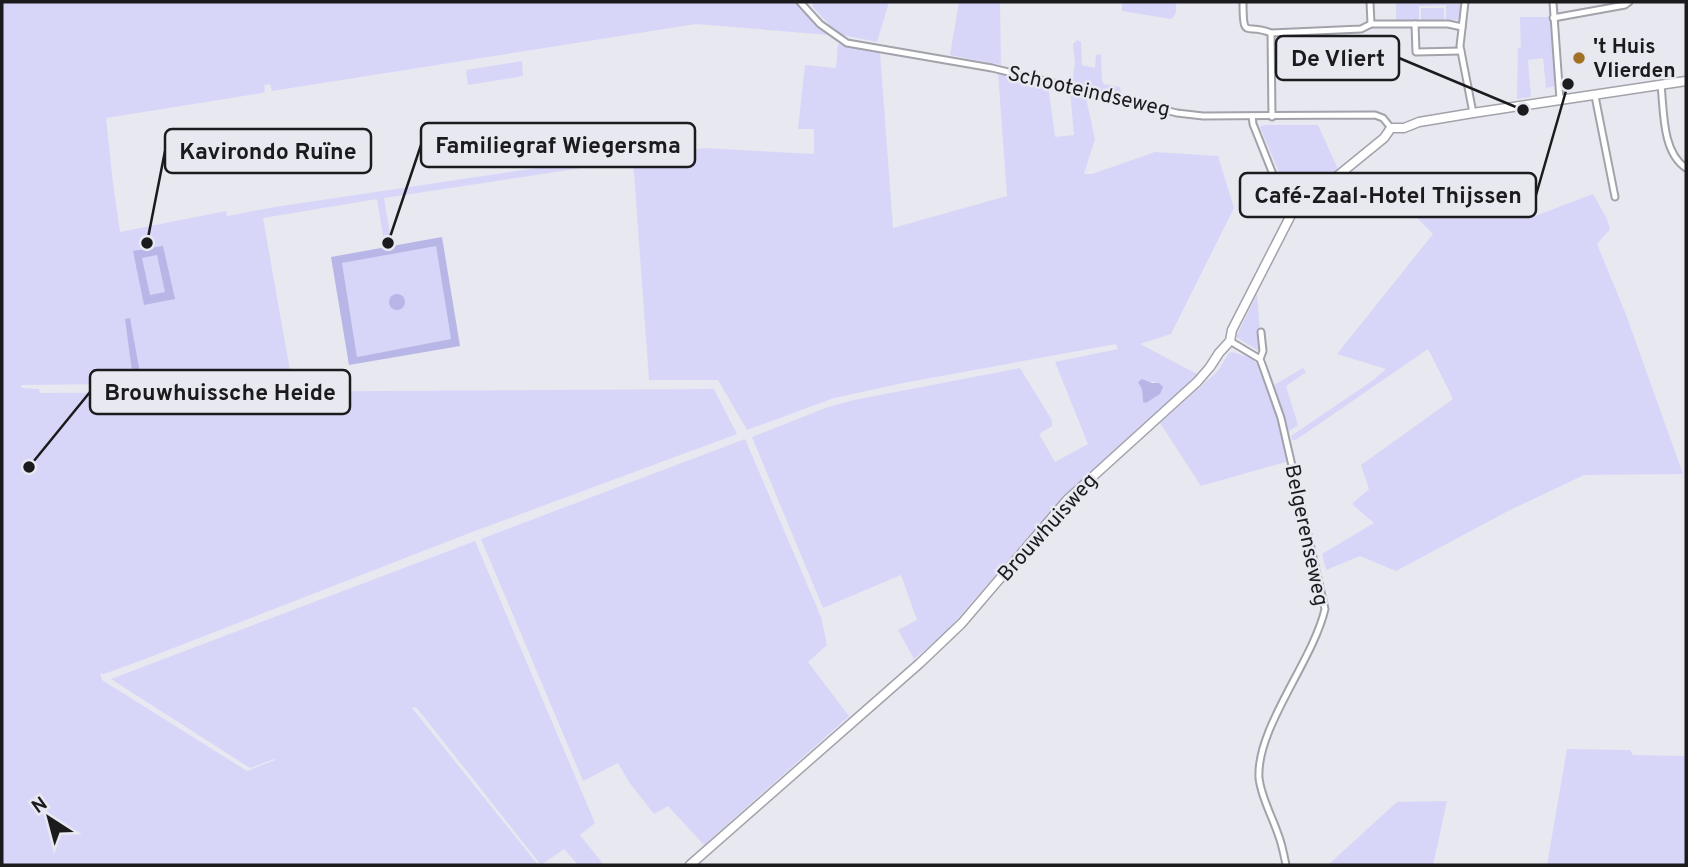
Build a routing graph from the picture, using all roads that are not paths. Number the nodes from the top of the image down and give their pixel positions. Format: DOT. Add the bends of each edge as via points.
graph roads {
  1 [pos="800,2"];
  2 [pos="1243,2"];
  3 [pos="1370,2"];
  4 [pos="1465,2"];
  5 [pos="1553,2"];
  6 [pos="1629,2"];
  7 [pos="1553,18"];
  8 [pos="1371,24"];
  9 [pos="1415,24"];
  10 [pos="1462,27"];
  11 [pos="1271,33"];
  12 [pos="1461,51"];
  13 [pos="1686,80"];
  14 [pos="1661,85"];
  15 [pos="1595,96"];
  16 [pos="1560,100"];
  17 [pos="1473,113"];
  18 [pos="1252,116"];
  19 [pos="1272,117"];
  20 [pos="1391,128"];
  21 [pos="1686,168"];
  22 [pos="1615,197"];
  23 [pos="1292,213"];
  24 [pos="1261,332"];
  25 [pos="1230,341"];
  26 [pos="1260,359"];
  27 [pos="690,865"];
  28 [pos="1286,865"];
  1 -- 18 [label="street, Schooteindseweg" via="847,43 992,68 1177,113"];
  2 -- 11 [label="street" via="1245,28"];
  3 -- 8 [label="street"];
  4 -- 10 [label="street"];
  5 -- 7 [label="street"];
  6 -- 7 [label="street"];
  7 -- 16 [label="street"];
  8 -- 9 [label="street"];
  8 -- 11 [label="street" via="1362,29"];
  9 -- 10 [label="street"];
  9 -- 12 [label="street" via="1416,52"];
  10 -- 12 [label="street"];
  11 -- 19 [label="street"];
  12 -- 17 [label="street"];
  13 -- 14 [label="street"];
  14 -- 15 [label="street"];
  14 -- 21 [label="street" via="1668,145"];
  15 -- 16 [label="street"];
  15 -- 22 [label="street"];
  16 -- 17 [label="street"];
  17 -- 20 [label="street"];
  18 -- 19 [label="street, Schooteindseweg"];
  18 -- 23 [label="street"];
  19 -- 20 [label="street, Schooteindseweg" via="1375,116"];
  20 -- 23 [label="street, Brouwhuisweg"];
  23 -- 25 [label="street, Brouwhuisweg"];
  24 -- 26 [label="street, Belgerenseweg"];
  25 -- 26 [label="street"];
  25 -- 27 [label="street, Brouwhuisweg" via="1197,382 1067,500 962,623"];
  26 -- 28 [label="street, Belgerenseweg" via="1281,418 1325,609 1261,759 1259,779"];
}
